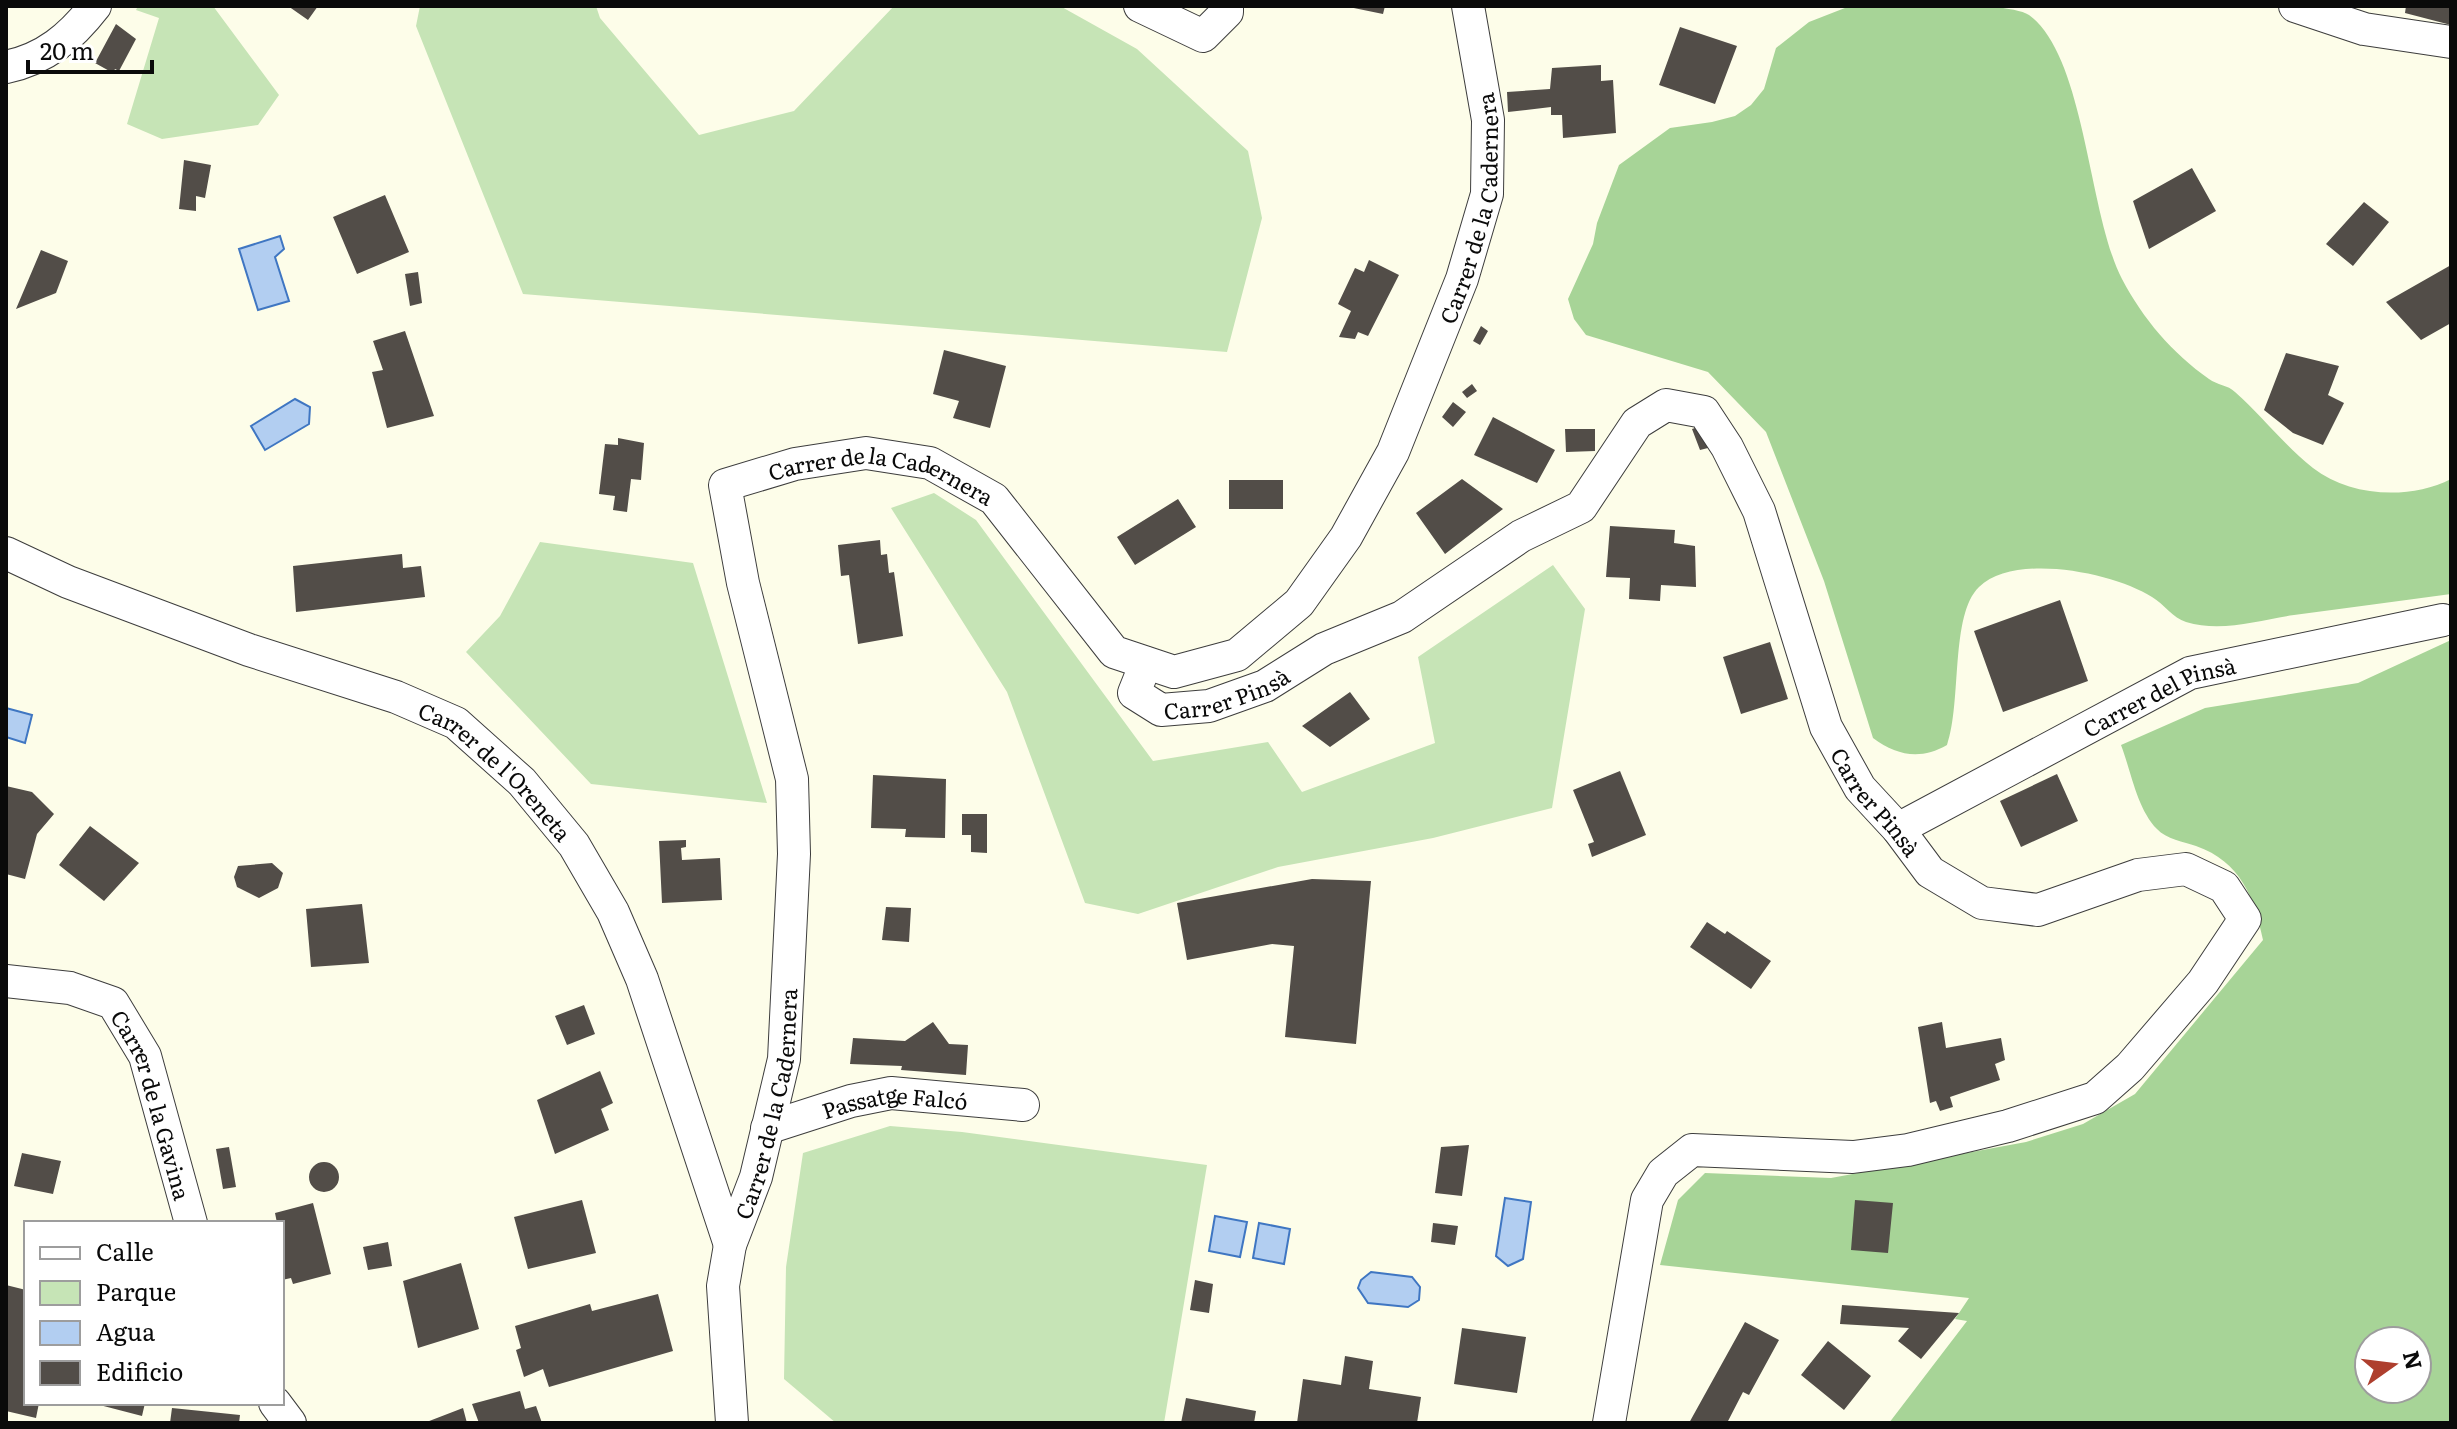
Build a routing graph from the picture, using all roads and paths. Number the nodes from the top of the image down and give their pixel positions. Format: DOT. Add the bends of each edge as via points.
graph roads {
  1 [pos="95,6"];
  2 [pos="1140,6"];
  3 [pos="1227,6"];
  4 [pos="1468,6"];
  5 [pos="2295,6"];
  6 [pos="2356,17"];
  7 [pos="2451,42"];
  8 [pos="6,67"];
  9 [pos="6,553"];
  10 [pos="2443,620"];
  11 [pos="1146,663"];
  12 [pos="1898,829"];
  13 [pos="6,981"];
  14 [pos="1023,1105"];
  15 [pos="767,1128"];
  16 [pos="190,1221"];
  17 [pos="730,1245"];
  18 [pos="276,1405"];
  19 [pos="290,1423"];
  20 [pos="732,1423"];
  21 [pos="1609,1423"];
  1 -- 8 [label="street" via="75,31 33,61"];
  2 -- 3 [label="street" via="1203,36"];
  4 -- 11 [label="street, Carrer de la Cadernera" via="1488,120 1487,194 1462,279 1393,452 1346,537 1299,603 1237,655 1174,672"];
  5 -- 6 [label="street"];
  6 -- 7 [label="street"];
  9 -- 17 [label="street, Carrer de l'Oreneta" via="221,640 396,697 456,723 522,782 574,845 613,912 642,979"];
  10 -- 12 [label="street, Carrer del Pinsà" via="2190,673"];
  11 -- 12 [label="street, Carrer Pinsà" via="1134,693 1161,710 1209,706 1265,686 1324,649 1402,617 1521,536 1581,507 1637,423 1666,405 1704,412 1759,511 1826,727 1860,788"];
  11 -- 15 [label="street, Carrer de la Cadernera" via="1114,652 994,499 930,463 866,453 795,464 725,485 743,583 792,779 794,854 784,1059"];
  12 -- 21 [label="street, Carrer Pinsà" via="1930,872 1982,903 2038,910 2138,875 2186,869 2224,887 2245,919 2203,982 2130,1067 2095,1098 2008,1126 1880,1154 1692,1150 1682,1157 1663,1173 1647,1200"];
  13 -- 16 [label="street, Carrer de la Gavina" via="70,988 113,1003 145,1056"];
  14 -- 15 [label="street, Passatge Falcó" via="891,1093"];
  15 -- 17 [label="street, Carrer de la Cadernera" via="756,1177"];
  17 -- 20 [label="street, Carrer de la Cadernera" via="723,1286"];
  18 -- 19 [label="street"];
}
